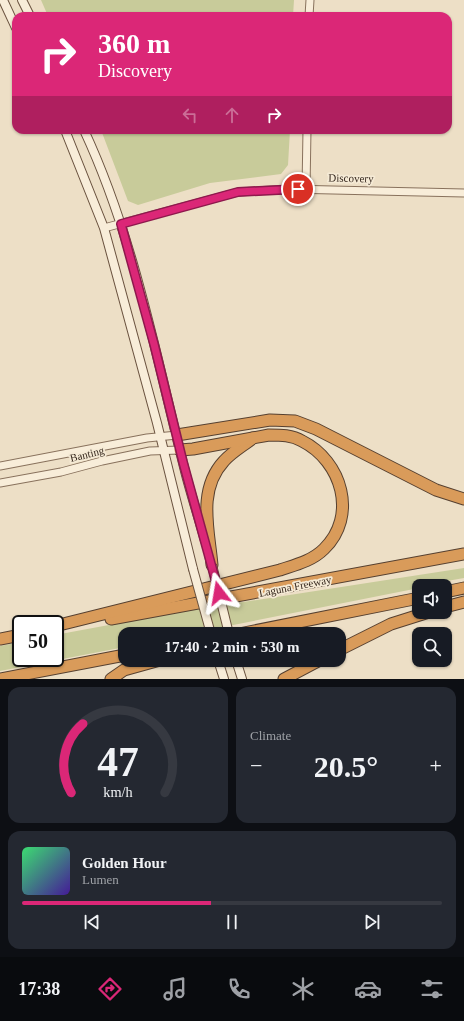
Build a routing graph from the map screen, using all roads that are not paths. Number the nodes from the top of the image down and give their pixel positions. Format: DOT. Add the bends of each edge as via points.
graph roads {
  1 [pos="3,0"];
  2 [pos="22,0"];
  3 [pos="310,0"];
  4 [pos="28,12"];
  5 [pos="309,12"];
  6 [pos="12,19"];
  7 [pos="67,134"];
  8 [pos="86,134"];
  9 [pos="307,134"];
  10 [pos="306,189"];
  11 [pos="464,193"];
  12 [pos="121,224"];
  13 [pos="104,228"];
  14 [pos="177,435"];
  15 [pos="255,436"];
  16 [pos="160,437"];
  17 [pos="163,450"];
  18 [pos="180,450"];
  19 [pos="0,466"];
  20 [pos="0,483"];
  21 [pos="464,499"];
  22 [pos="464,554"];
  23 [pos="212,565"];
  24 [pos="464,588"];
  25 [pos="452,591"];
  26 [pos="412,599"];
  27 [pos="464,602"];
  28 [pos="452,605"];
  29 [pos="412,617"];
  30 [pos="64,626"];
  31 [pos="64,626"];
  32 [pos="209,627"];
  33 [pos="227,627"];
  34 [pos="274,627"];
  35 [pos="12,637"];
  36 [pos="0,639"];
  37 [pos="346,646"];
  38 [pos="118,656"];
  39 [pos="135,667"];
  40 [pos="238,667"];
  41 [pos="307,667"];
  42 [pos="0,679"];
  43 [pos="110,679"];
  44 [pos="242,679"];
  45 [pos="284,679"];
  1 -- 6 [label="main road"];
  2 -- 4 [label="main road"];
  3 -- 5 [label="street"];
  7 -- 13 [label="main road"];
  8 -- 12 [label="main road"];
  9 -- 10 [label="street"];
  10 -- 11 [label="street, Discovery"];
  10 -- 12 [label="street, Discovery" via="238,192"];
  12 -- 13 [label="street, Discovery"];
  12 -- 14 [label="main road"];
  13 -- 16 [label="main road"];
  14 -- 16 [label="street, Banting"];
  14 -- 18 [label="main road"];
  14 -- 21 [label="highway" via="270,420 294,421 316,429 436,490"];
  15 -- 18 [label="highway"];
  15 -- 23 [label="highway" via="217,469 207,492"];
  15 -- 30 [label="highway" via="282,435 303,441 318,452 334,472 342,491 342,513 337,531 323,550 307,560 280,570"];
  16 -- 17 [label="main road"];
  16 -- 19 [label="street, Banting"];
  17 -- 18 [label="street, Banting"];
  17 -- 20 [label="street, Banting"];
  17 -- 32 [label="main road, bridge"];
  18 -- 23 [label="main road"];
  22 -- 31 [label="highway, Laguna Freeway"];
  23 -- 33 [label="main road, bridge"];
  24 -- 25 [label="highway"];
  26 -- 34 [label="highway"];
  27 -- 28 [label="highway"];
  29 -- 37 [label="highway" via="391,624"];
  35 -- 36 [label="highway"];
  38 -- 42 [label="highway"];
  39 -- 43 [label="highway" via="124,670"];
  40 -- 44 [label="main road"];
  41 -- 45 [label="highway"];
}
